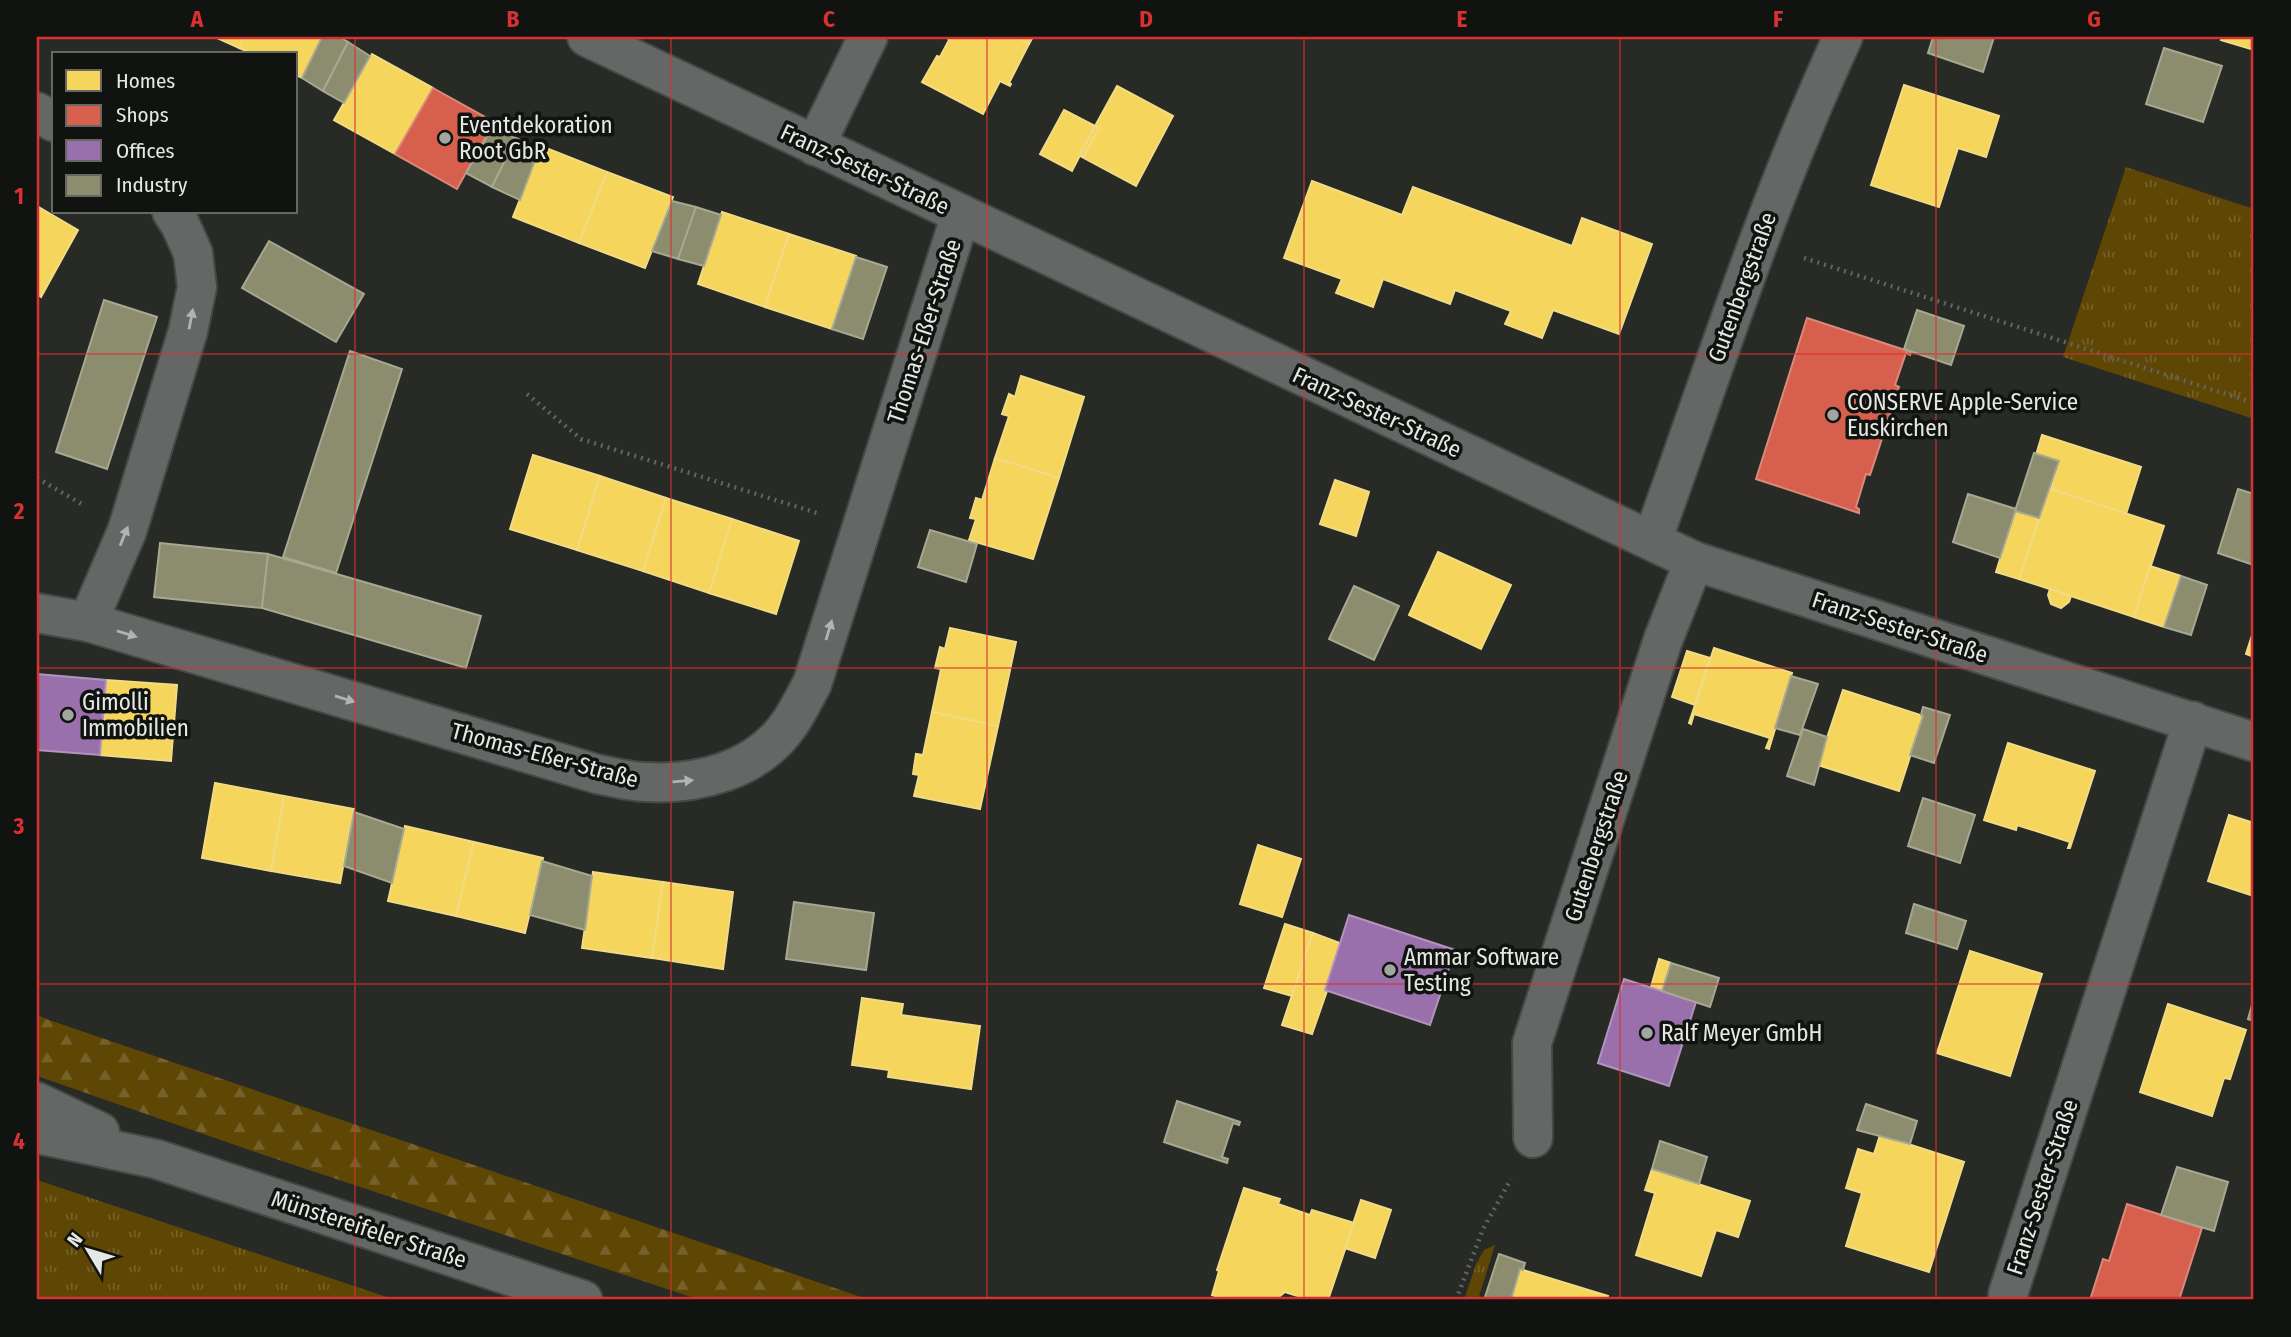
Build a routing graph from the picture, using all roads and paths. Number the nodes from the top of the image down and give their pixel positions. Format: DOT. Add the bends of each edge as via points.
graph roads {
  1 [pos="587,37"];
  2 [pos="868,37"];
  3 [pos="1843,37"];
  4 [pos="815,146"];
  5 [pos="173,214"];
  6 [pos="961,214"];
  7 [pos="1756,243"];
  8 [pos="527,394"];
  9 [pos="2254,403"];
  10 [pos="862,528"];
  11 [pos="1652,541"];
  12 [pos="1694,561"];
  13 [pos="37,612"];
  14 [pos="88,622"];
  15 [pos="2193,721"];
  16 [pos="2254,742"];
  17 [pos="37,1102"];
  18 [pos="37,1134"];
  19 [pos="1533,1138"];
  20 [pos="156,1159"];
  21 [pos="2008,1294"];
  22 [pos="583,1300"];
  23 [pos="1456,1300"];
  1 -- 4 [label="street, Franz-Sester-Straße"];
  2 -- 4 [label="street"];
  3 -- 7 [label="street, Gutenbergstraße"];
  4 -- 6 [label="street, Franz-Sester-Straße"];
  14 -- 5 [label="street, one-way" via="127,531 197,287 193,253"];
  6 -- 10 [label="street, Thomas-Eßer-Straße"];
  6 -- 11 [label="street, Franz-Sester-Straße"];
  7 -- 9 [label="path"];
  7 -- 11 [label="street, Gutenbergstraße"];
  8 -- 10 [label="path" via="582,439"];
  14 -- 10 [label="street, Thomas-Eßer-Straße, one-way" via="597,774 644,782 688,781 728,772 758,755 786,728 812,684"];
  11 -- 12 [label="street, Franz-Sester-Straße"];
  12 -- 15 [label="street, Franz-Sester-Straße"];
  12 -- 19 [label="street, Gutenbergstraße" via="1663,640 1532,1043"];
  13 -- 14 [label="street, Thomas-Eßer-Straße"];
  15 -- 16 [label="street, Franz-Sester-Straße"];
  15 -- 21 [label="street, Franz-Sester-Straße"];
  17 -- 20 [label="street, Münstereifeler Straße"];
  18 -- 20 [label="street, Münstereifeler Straße"];
  19 -- 23 [label="path" via="1483,1229"];
  20 -- 22 [label="street, Münstereifeler Straße"];
}
